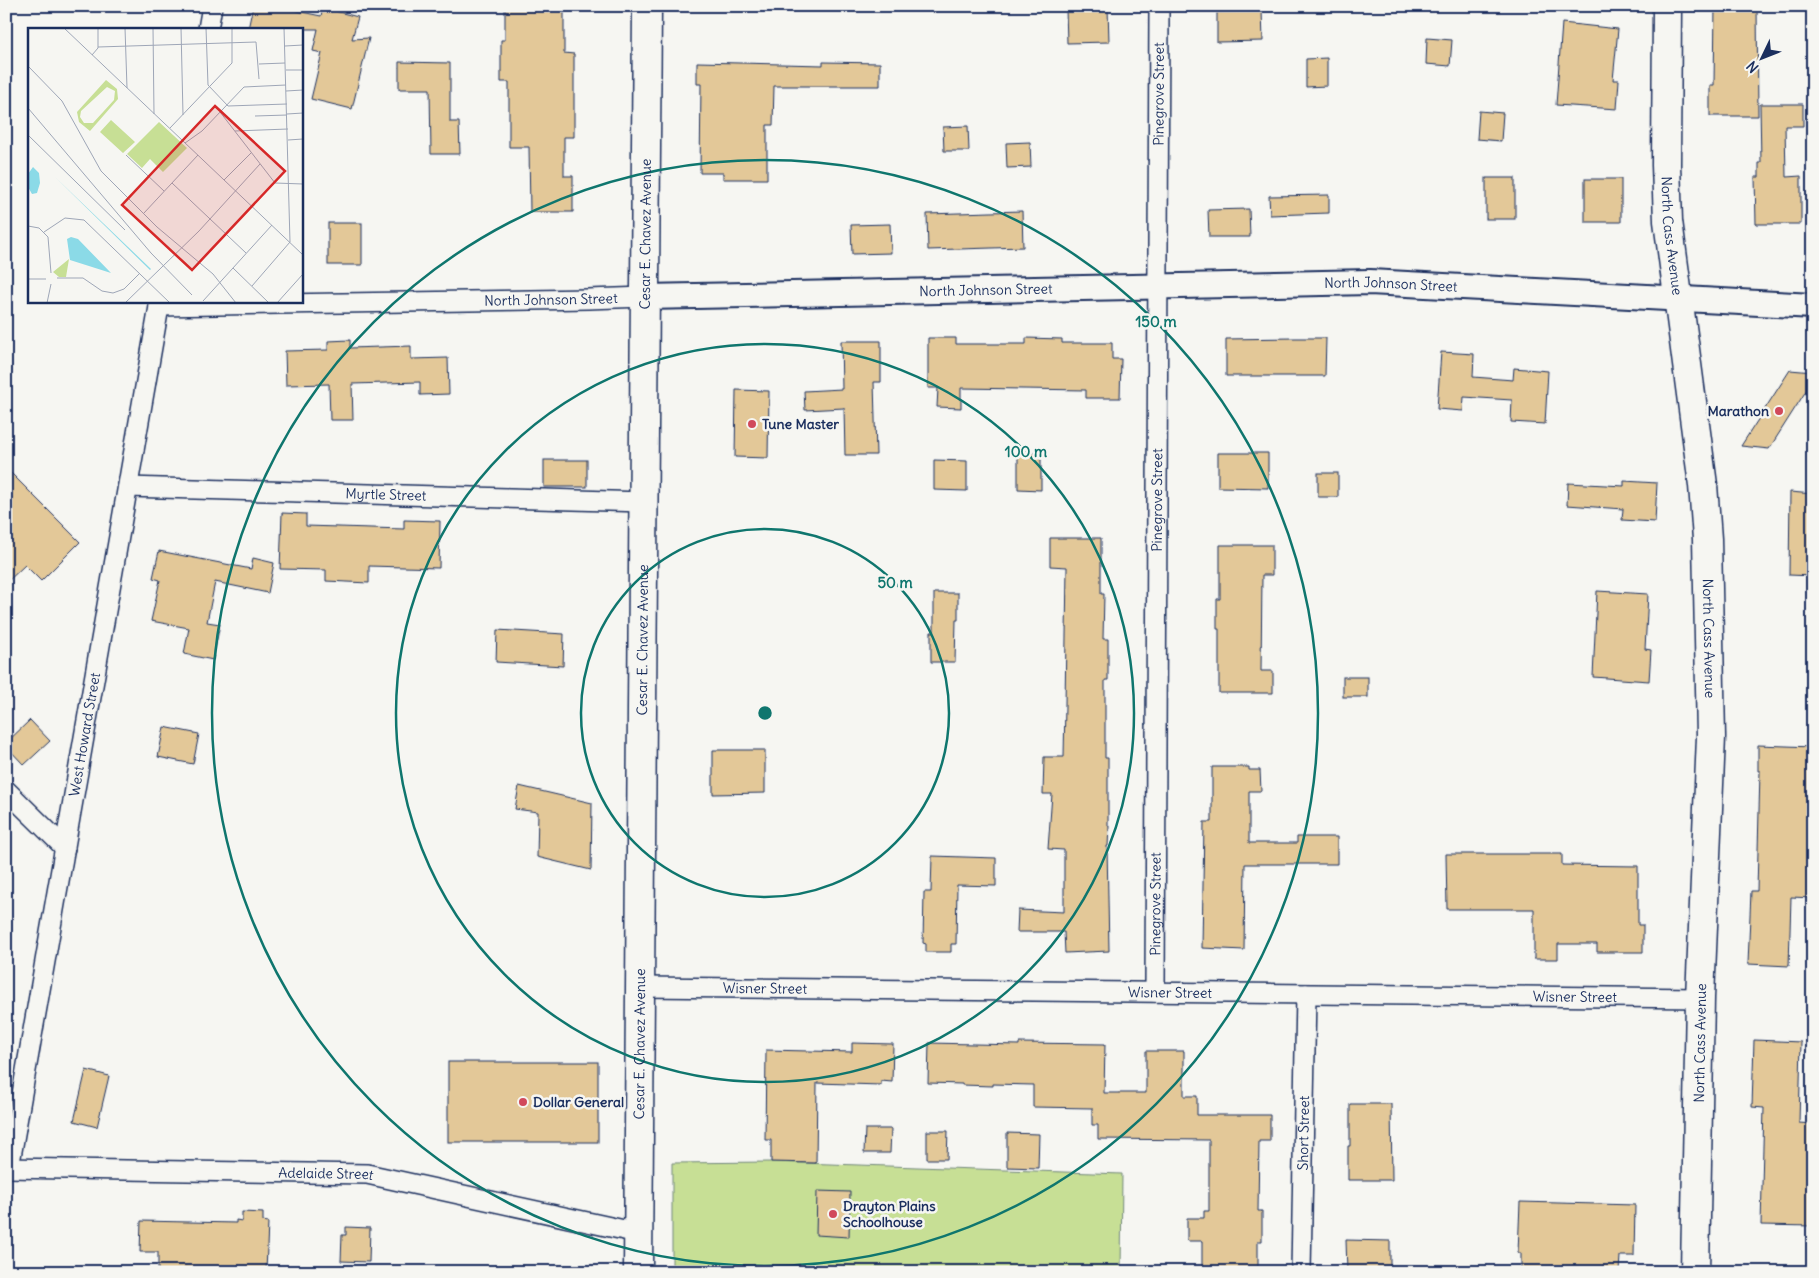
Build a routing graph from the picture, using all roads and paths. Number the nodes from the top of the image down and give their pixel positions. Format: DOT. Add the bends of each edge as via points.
graph roads {
  1 [pos="212,6"];
  2 [pos="647,6"];
  3 [pos="1159,6"];
  4 [pos="1667,6"];
  5 [pos="208,28"];
  6 [pos="1158,286"];
  7 [pos="645,297"];
  8 [pos="1678,298"];
  9 [pos="160,304"];
  10 [pos="1813,306"];
  11 [pos="128,488"];
  12 [pos="644,502"];
  13 [pos="6,790"];
  14 [pos="65,848"];
  15 [pos="640,987"];
  16 [pos="1155,992"];
  17 [pos="1306,994"];
  18 [pos="1700,998"];
  19 [pos="8,1168"];
  20 [pos="638,1234"];
  21 [pos="638,1272"];
  22 [pos="1301,1272"];
  23 [pos="1694,1272"];
  1 -- 5 [label="street"];
  2 -- 7 [label="main road, Cesar E. Chavez Avenue"];
  3 -- 6 [label="street, Pinegrove Street"];
  4 -- 8 [label="main road, North Cass Avenue" via="1668,221"];
  6 -- 7 [label="street, North Johnson Street"];
  6 -- 8 [label="street, North Johnson Street" via="1370,282"];
  6 -- 16 [label="street, Pinegrove Street"];
  7 -- 9 [label="street, North Johnson Street"];
  7 -- 12 [label="main road, Cesar E. Chavez Avenue"];
  8 -- 10 [label="street, North Johnson Street"];
  8 -- 18 [label="main road, North Cass Avenue" via="1707,539 1711,736"];
  9 -- 11 [label="street, West Howard Street"];
  11 -- 12 [label="street, Myrtle Street"];
  11 -- 14 [label="street, West Howard Street"];
  12 -- 15 [label="main road, Cesar E. Chavez Avenue"];
  13 -- 14 [label="street"];
  14 -- 19 [label="street, West Howard Street"];
  15 -- 16 [label="street, Wisner Street"];
  15 -- 20 [label="main road, Cesar E. Chavez Avenue"];
  16 -- 17 [label="street, Wisner Street"];
  17 -- 18 [label="street, Wisner Street"];
  17 -- 22 [label="street, Short Street"];
  18 -- 23 [label="main road, North Cass Avenue"];
  19 -- 20 [label="street, Adelaide Street" via="367,1174"];
  20 -- 21 [label="main road, Cesar E. Chavez Avenue"];
}
